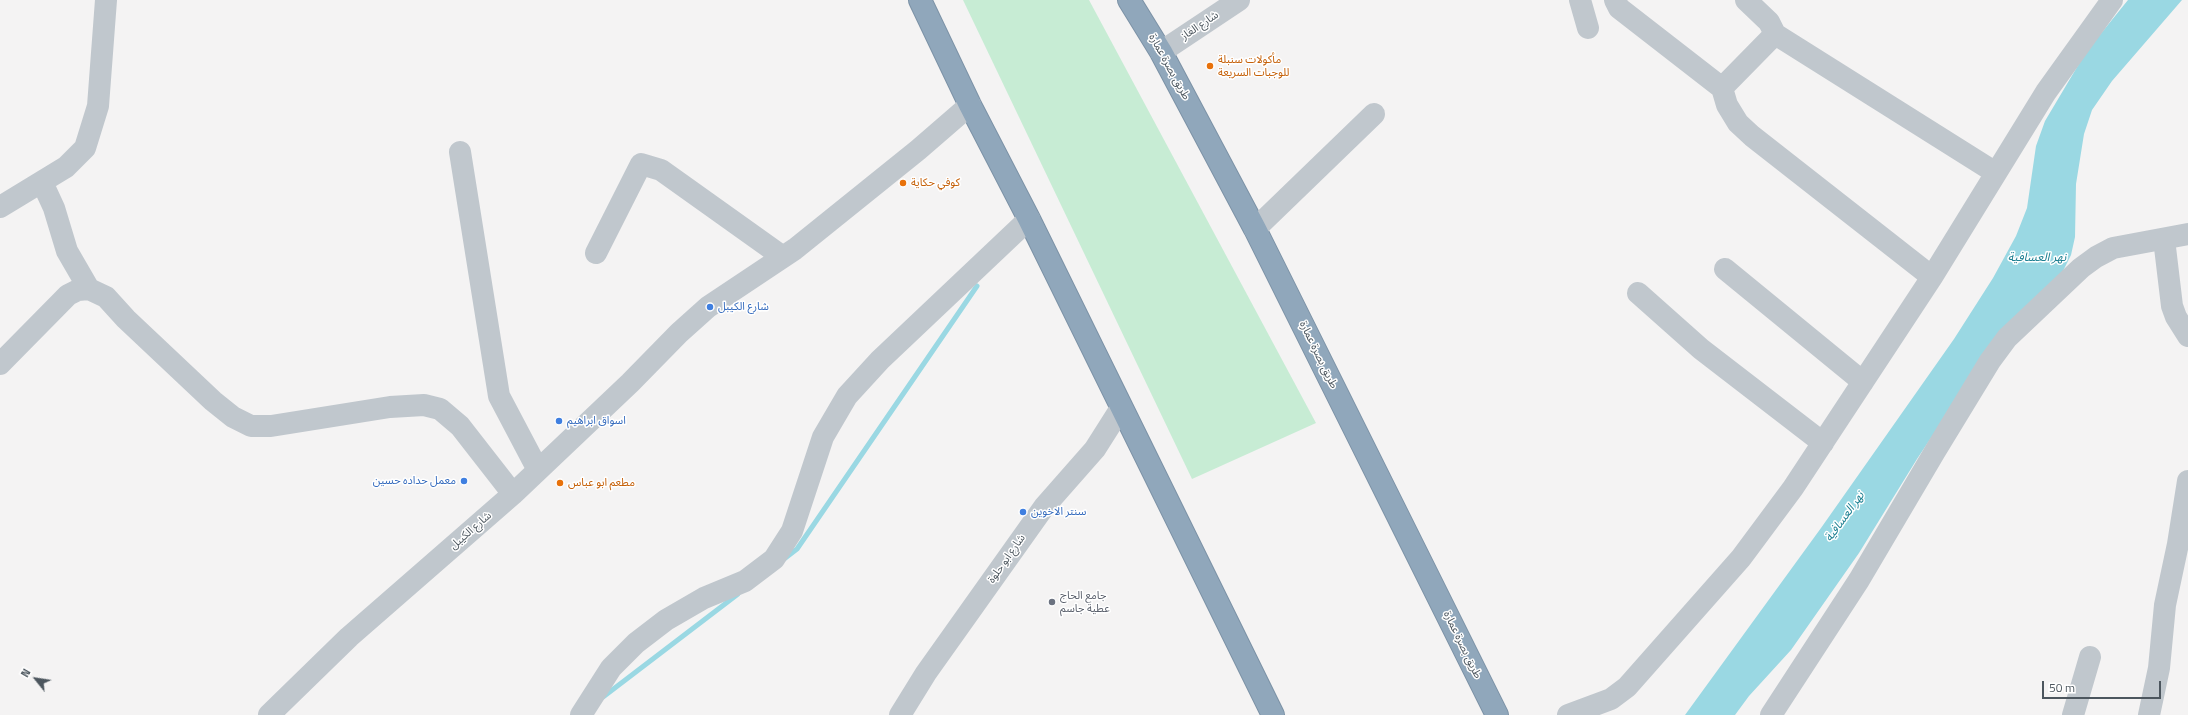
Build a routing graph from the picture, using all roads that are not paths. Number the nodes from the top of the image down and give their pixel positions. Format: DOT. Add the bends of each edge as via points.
graph roads {
  1 [pos="106,0"];
  2 [pos="920,0"];
  3 [pos="1129,0"];
  4 [pos="1239,0"];
  5 [pos="1580,0"];
  6 [pos="1615,0"];
  7 [pos="1746,0"];
  8 [pos="2112,0"];
  9 [pos="1588,28"];
  10 [pos="1775,34"];
  11 [pos="1161,52"];
  12 [pos="1722,88"];
  13 [pos="970,105"];
  14 [pos="1374,114"];
  15 [pos="460,152"];
  16 [pos="1996,173"];
  17 [pos="42,182"];
  18 [pos="0,206"];
  19 [pos="1029,219"];
  20 [pos="1255,229"];
  21 [pos="2188,234"];
  22 [pos="2164,239"];
  23 [pos="596,253"];
  24 [pos="783,257"];
  25 [pos="1725,269"];
  26 [pos="1932,277"];
  27 [pos="89,288"];
  28 [pos="1638,292"];
  29 [pos="2188,336"];
  30 [pos="0,364"];
  31 [pos="1863,382"];
  32 [pos="1121,408"];
  33 [pos="1823,443"];
  34 [pos="538,470"];
  35 [pos="2188,481"];
  36 [pos="513,494"];
  37 [pos="2183,546"];
  38 [pos="2090,657"];
  39 [pos="269,715"];
  40 [pos="581,715"];
  41 [pos="900,715"];
  42 [pos="1273,715"];
  43 [pos="1497,715"];
  44 [pos="1568,715"];
  45 [pos="1771,715"];
  46 [pos="2074,715"];
  47 [pos="2149,715"];
  1 -- 17 [label="street" via="98,106 92,132 85,148 66,168"];
  2 -- 13 [label="highway"];
  3 -- 11 [label="highway, طريق بصرة عمارة"];
  4 -- 11 [label="street, شارع الغاز"];
  5 -- 9 [label="street"];
  6 -- 12 [label="street" via="1619,8"];
  7 -- 10 [label="street" via="1769,22"];
  8 -- 16 [label="street" via="2046,92"];
  10 -- 12 [label="street"];
  10 -- 16 [label="street"];
  11 -- 20 [label="highway, طريق بصرة عمارة"];
  12 -- 26 [label="street" via="1727,106 1738,123"];
  13 -- 19 [label="highway"];
  13 -- 24 [label="street, شارع الكيبل" via="918,150"];
  14 -- 20 [label="street"];
  15 -- 34 [label="street" via="499,396"];
  16 -- 26 [label="street"];
  17 -- 18 [label="street"];
  17 -- 27 [label="street" via="54,208 67,251"];
  19 -- 32 [label="highway"];
  19 -- 40 [label="street" via="880,360 847,396 822,436 792,532 774,559 745,581 704,598 666,620 636,643 611,668"];
  20 -- 43 [label="highway, طريق بصرة عمارة"];
  21 -- 22 [label="street"];
  22 -- 29 [label="street" via="2172,306"];
  22 -- 45 [label="street" via="2113,248 2096,257 2007,338 1934,452 1859,580"];
  23 -- 24 [label="street" via="641,164 661,170"];
  24 -- 34 [label="street, شارع الكيبل" via="708,308 678,333 630,383"];
  25 -- 31 [label="street"];
  26 -- 31 [label="street"];
  27 -- 30 [label="street" via="68,295"];
  27 -- 36 [label="street" via="106,297 213,401 251,426 271,426 390,407 424,405 440,410 460,426"];
  28 -- 33 [label="street" via="1701,349"];
  31 -- 33 [label="street"];
  32 -- 41 [label="street, شارع ابو حلوة" via="1095,449 1044,507 926,673"];
  32 -- 42 [label="highway"];
  33 -- 44 [label="street" via="1741,558 1627,687 1611,699"];
  34 -- 36 [label="street, شارع الكيبل"];
  35 -- 37 [label="street"];
  36 -- 39 [label="street, شارع الكيبل" via="349,637"];
  37 -- 47 [label="street" via="2165,605 2159,668"];
  38 -- 46 [label="street"];
}
